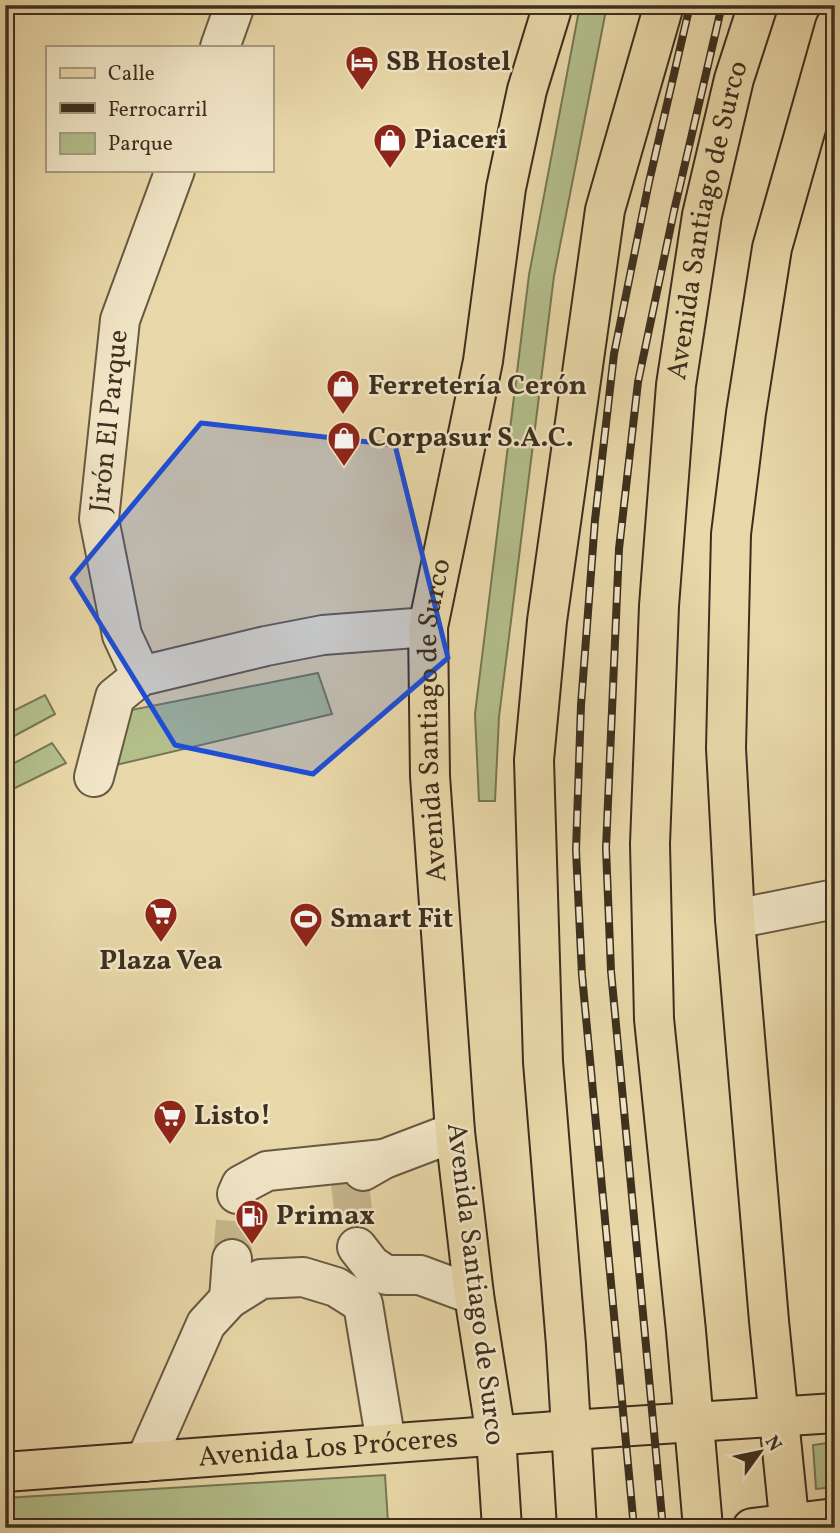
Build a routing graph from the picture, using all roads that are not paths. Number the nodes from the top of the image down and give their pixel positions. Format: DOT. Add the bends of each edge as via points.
graph roads {
  1 [pos="235,5"];
  2 [pos="553,5"];
  3 [pos="664,5"];
  4 [pos="758,5"];
  5 [pos="835,26"];
  6 [pos="220,46"];
  7 [pos="174,172"];
  8 [pos="428,626"];
  9 [pos="141,676"];
  10 [pos="94,778"];
  11 [pos="835,899"];
  12 [pos="735,919"];
  13 [pos="454,1132"];
  14 [pos="384,1159"];
  15 [pos="350,1183"];
  16 [pos="237,1194"];
  17 [pos="357,1247"];
  18 [pos="232,1259"];
  19 [pos="374,1290"];
  20 [pos="474,1295"];
  21 [pos="229,1299"];
  22 [pos="835,1413"];
  23 [pos="779,1416"];
  24 [pos="694,1422"];
  25 [pos="571,1430"];
  26 [pos="496,1436"];
  27 [pos="386,1443"];
  28 [pos="145,1462"];
  29 [pos="5,1472"];
  30 [pos="835,1518"];
  31 [pos="790,1526"];
  32 [pos="502,1528"];
  33 [pos="577,1528"];
  34 [pos="703,1528"];
  35 [pos="752,1528"];
  1 -- 6 [label="street"];
  2 -- 8 [label="main road, Avenida Santiago de Surco" via="527,90 506,188 483,361"];
  3 -- 25 [label="main road" via="606,210 547,621 534,760 543,1062"];
  4 -- 24 [label="main road, Avenida Santiago de Surco" via="734,79 702,215 676,385 659,606 650,844 654,1019"];
  5 -- 12 [label="main road" via="772,248 731,534 726,748"];
  7 -- 9 [label="street, Jirón El Parque" via="120,320 99,519 122,635"];
  8 -- 9 [label="street" via="312,637"];
  8 -- 13 [label="main road, Avenida Santiago de Surco" via="430,776"];
  9 -- 10 [label="street" via="115,696"];
  11 -- 12 [label="street"];
  12 -- 23 [label="main road"];
  13 -- 14 [label="street"];
  13 -- 20 [label="main road, Avenida Santiago de Surco"];
  14 -- 15 [label="street"];
  14 -- 16 [label="street" via="267,1171 241,1185"];
  17 -- 19 [label="street" via="371,1265"];
  18 -- 21 [label="street"];
  19 -- 20 [label="street" via="420,1275"];
  19 -- 21 [label="street" via="336,1287 303,1277 261,1279"];
  19 -- 27 [label="street"];
  20 -- 26 [label="main road, Avenida Santiago de Surco"];
  21 -- 28 [label="street" via="206,1324"];
  22 -- 23 [label="main road, Avenida Los Próceres"];
  23 -- 24 [label="main road, Avenida Los Próceres"];
  23 -- 31 [label="main road"];
  24 -- 25 [label="main road, Avenida Los Próceres"];
  24 -- 34 [label="main road, Avenida Santiago de Surco"];
  25 -- 26 [label="main road, Avenida Los Próceres"];
  25 -- 33 [label="main road"];
  26 -- 27 [label="main road, Avenida Los Próceres"];
  26 -- 32 [label="main road, Avenida Santiago de Surco"];
  27 -- 28 [label="main road, Avenida Los Próceres"];
  28 -- 29 [label="main road, Avenida Los Próceres"];
  30 -- 31 [label="main road"];
  31 -- 35 [label="main road"];
}
